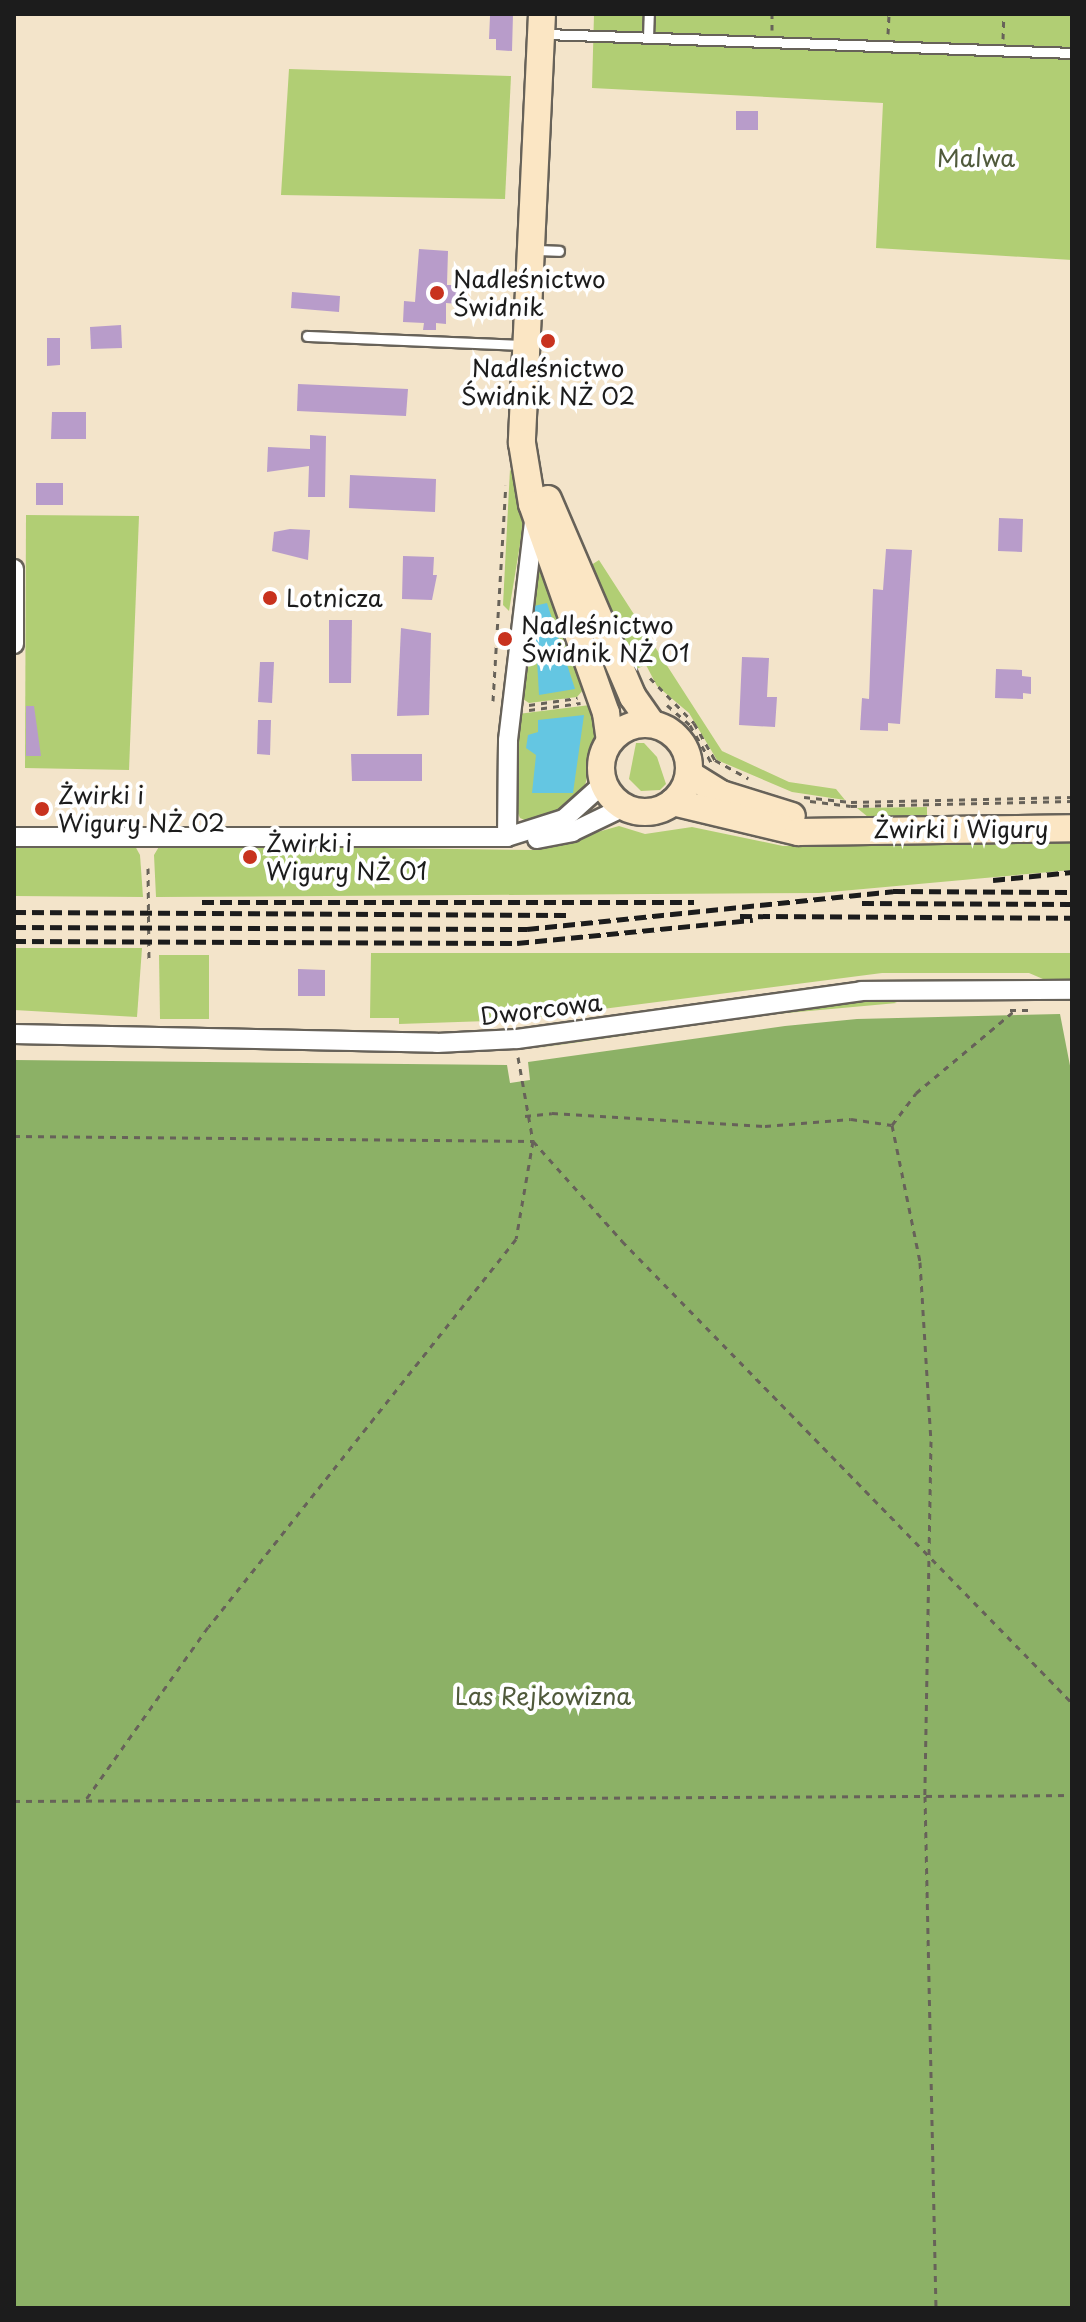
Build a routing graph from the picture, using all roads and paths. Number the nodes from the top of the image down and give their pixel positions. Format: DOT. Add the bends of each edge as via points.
graph roads {
  1 [pos="649,14"];
  2 [pos="889,14"];
  3 [pos="1004,14"];
  4 [pos="542,24"];
  5 [pos="648,37"];
  6 [pos="888,46"];
  7 [pos="1002,51"];
  8 [pos="1072,53"];
  9 [pos="532,250"];
  10 [pos="559,251"];
  11 [pos="307,336"];
  12 [pos="528,346"];
  13 [pos="535,512"];
  14 [pos="14,569"];
  15 [pos="14,602"];
  16 [pos="14,644"];
  17 [pos="642,680"];
  18 [pos="598,694"];
  19 [pos="493,702"];
  20 [pos="511,713"];
  21 [pos="694,723"];
  22 [pos="652,724"];
  23 [pos="610,740"];
  24 [pos="701,746"];
  25 [pos="689,774"];
  26 [pos="756,782"];
  27 [pos="604,783"];
  28 [pos="797,796"];
  29 [pos="1072,799"];
  30 [pos="673,802"];
  31 [pos="624,807"];
  32 [pos="1072,828"];
  33 [pos="850,829"];
  34 [pos="14,837"];
  35 [pos="507,837"];
  36 [pos="148,868"];
  37 [pos="149,961"];
  38 [pos="1072,990"];
  39 [pos="1013,1006"];
  40 [pos="14,1034"];
  41 [pos="517,1039"];
  42 [pos="525,1116"];
  43 [pos="892,1125"];
  44 [pos="14,1136"];
  45 [pos="533,1141"];
  46 [pos="929,1552"];
  47 [pos="1072,1703"];
  48 [pos="1072,1795"];
  49 [pos="925,1796"];
  50 [pos="86,1799"];
  51 [pos="14,1801"];
  52 [pos="936,2308"];
  1 -- 5 [label="lane"];
  2 -- 6 [label="path"];
  3 -- 7 [label="path"];
  4 -- 5 [label="lane"];
  4 -- 9 [label="main road"];
  5 -- 6 [label="lane"];
  6 -- 7 [label="lane"];
  7 -- 8 [label="lane"];
  9 -- 10 [label="lane"];
  9 -- 12 [label="main road"];
  11 -- 12 [label="lane"];
  12 -- 13 [label="main road" via="522,434"];
  12 -- 22 [label="main road" via="535,442 550,505 633,697"];
  13 -- 18 [label="main road"];
  13 -- 20 [label="street"];
  14 -- 15 [label="street"];
  15 -- 16 [label="street"];
  17 -- 24 [label="path" via="690,725"];
  18 -- 20 [label="path"];
  18 -- 20 [label="path"];
  18 -- 23 [label="main road"];
  19 -- 20 [label="path"];
  20 -- 35 [label="street"];
  21 -- 26 [label="path" via="715,760"];
  22 -- 23 [label="main road" via="627,727"];
  22 -- 25 [label="main road" via="681,741"];
  23 -- 27 [label="main road" via="601,761"];
  25 -- 30 [label="main road"];
  25 -- 33 [label="main road, Żwirki i Wigury" via="735,799"];
  27 -- 31 [label="main road"];
  27 -- 35 [label="street" via="564,819"];
  28 -- 29 [label="path" via="851,802"];
  30 -- 31 [label="main road" via="649,812"];
  30 -- 33 [label="main road, Żwirki i Wigury" via="783,830"];
  31 -- 35 [label="street" via="560,836"];
  32 -- 33 [label="main road, Żwirki i Wigury"];
  34 -- 35 [label="street"];
  36 -- 37 [label="path"];
  38 -- 41 [label="street, Dworcowa" via="861,991"];
  39 -- 43 [label="path" via="1012,1017 916,1093"];
  40 -- 41 [label="street, Dworcowa" via="357,1043"];
  41 -- 42 [label="path"];
  42 -- 43 [label="path" via="552,1113 765,1126 851,1119"];
  42 -- 45 [label="path"];
  43 -- 46 [label="path" via="920,1262 931,1441"];
  44 -- 45 [label="path"];
  45 -- 46 [label="path" via="622,1241"];
  45 -- 50 [label="path" via="516,1239 208,1627"];
  46 -- 47 [label="path"];
  46 -- 49 [label="path"];
  48 -- 49 [label="path"];
  49 -- 50 [label="path"];
  49 -- 52 [label="path"];
  50 -- 51 [label="path"];
}
